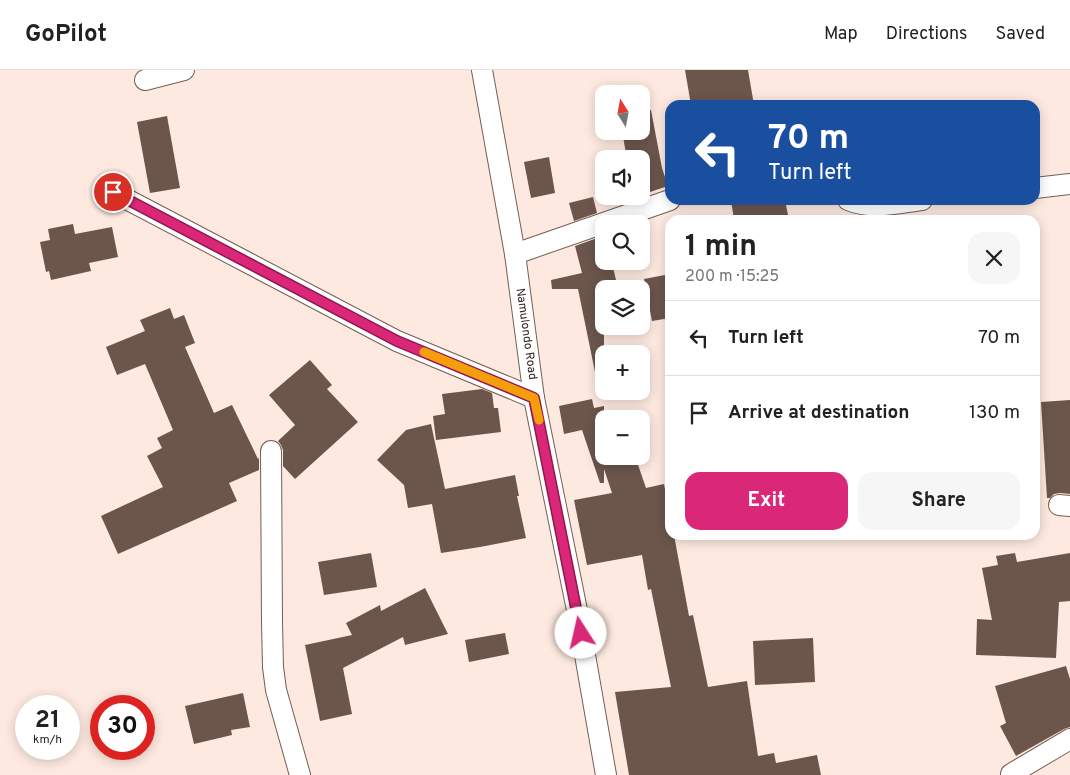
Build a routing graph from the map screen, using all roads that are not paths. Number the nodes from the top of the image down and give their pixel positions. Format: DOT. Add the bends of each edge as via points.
graph roads {
  1 [pos="184,70"];
  2 [pos="482,70"];
  3 [pos="145,80"];
  4 [pos="1070,184"];
  5 [pos="1040,187"];
  6 [pos="113,192"];
  7 [pos="665,202"];
  8 [pos="515,254"];
  9 [pos="534,398"];
  10 [pos="271,451"];
  11 [pos="1070,739"];
  12 [pos="1011,774"];
  13 [pos="300,775"];
  14 [pos="606,775"];
  1 -- 3 [label="street"];
  2 -- 8 [label="street, Namulondo Road"];
  4 -- 5 [label="street"];
  6 -- 9 [label="street" via="397,341"];
  7 -- 8 [label="street"];
  8 -- 9 [label="street, Namulondo Road"];
  9 -- 14 [label="street, Namulondo Road"];
  10 -- 13 [label="street" via="273,666 276,690"];
  11 -- 12 [label="street"];
}
